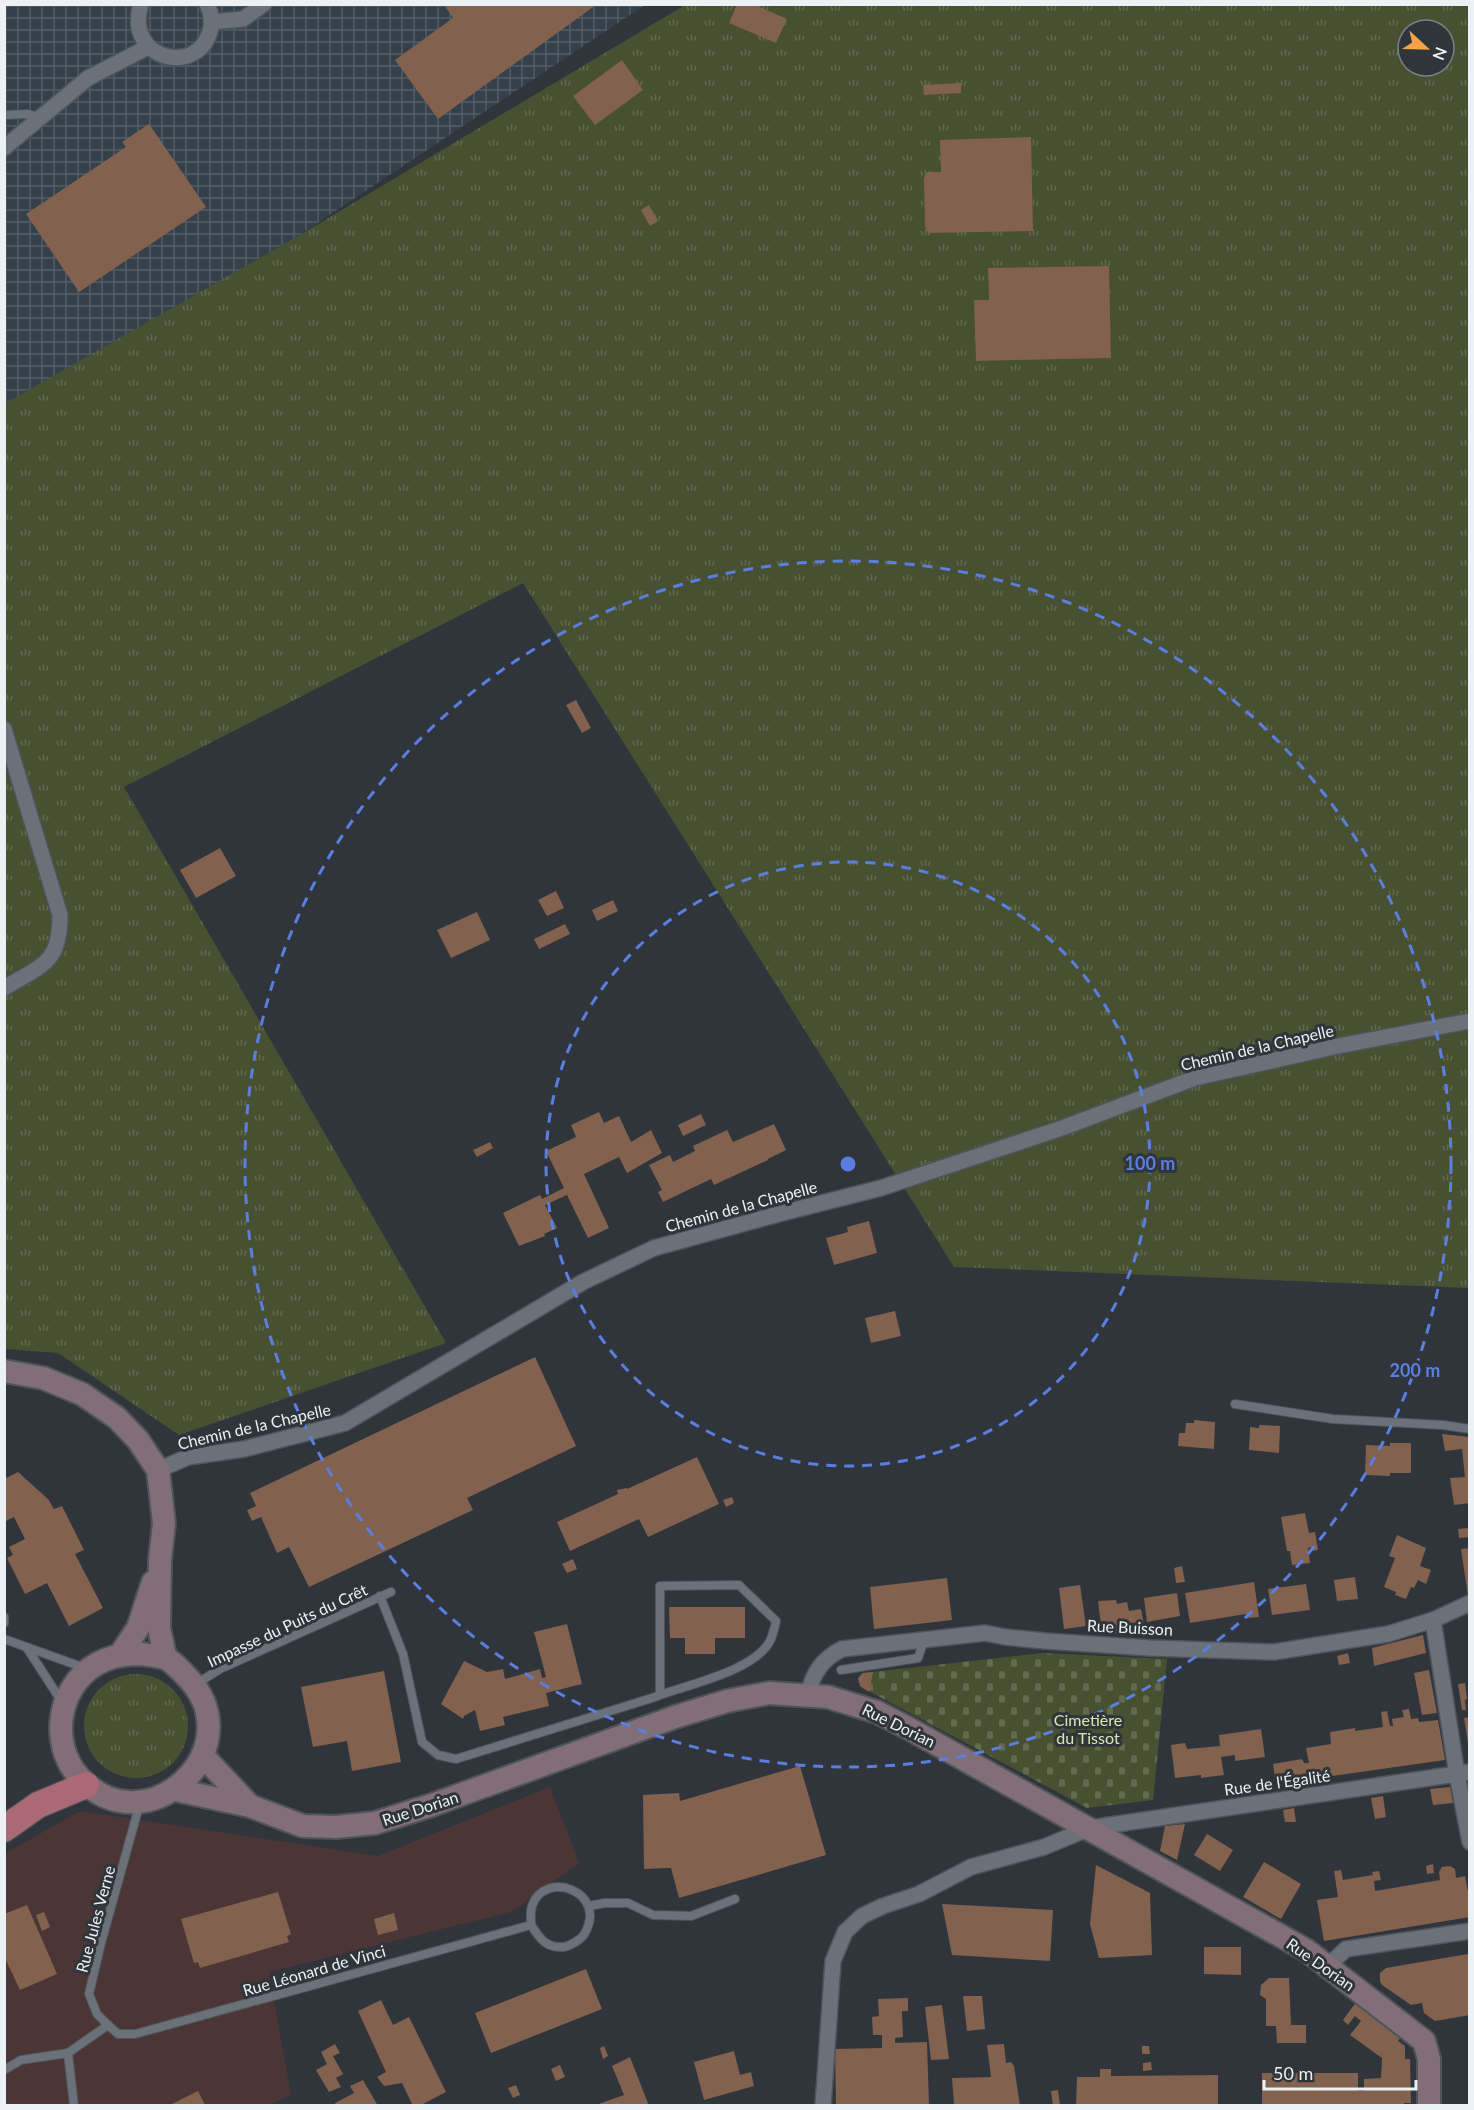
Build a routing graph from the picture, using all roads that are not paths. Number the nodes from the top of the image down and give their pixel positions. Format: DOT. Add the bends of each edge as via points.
graph roads {
  1 [pos="141,4"];
  2 [pos="207,4"];
  3 [pos="264,4"];
  4 [pos="212,22"];
  5 [pos="148,47"];
  6 [pos="4,115"];
  7 [pos="40,117"];
  8 [pos="4,148"];
  9 [pos="4,729"];
  10 [pos="4,988"];
  11 [pos="1470,1021"];
  12 [pos="4,1371"];
  13 [pos="1235,1404"];
  14 [pos="1470,1430"];
  15 [pos="158,1470"];
  16 [pos="160,1560"];
  17 [pos="391,1592"];
  18 [pos="380,1596"];
  19 [pos="1470,1604"];
  20 [pos="4,1617"];
  21 [pos="1433,1620"];
  22 [pos="4,1623"];
  23 [pos="4,1639"];
  24 [pos="925,1639"];
  25 [pos="27,1648"];
  26 [pos="120,1655"];
  27 [pos="165,1656"];
  28 [pos="89,1669"];
  29 [pos="841,1670"];
  30 [pos="195,1685"];
  31 [pos="808,1694"];
  32 [pos="660,1695"];
  33 [pos="64,1705"];
  34 [pos="203,1756"];
  35 [pos="1463,1774"];
  36 [pos="86,1785"];
  37 [pos="176,1790"];
  38 [pos="140,1802"];
  39 [pos="250,1806"];
  40 [pos="1090,1828"];
  41 [pos="4,1829"];
  42 [pos="1470,1842"];
  43 [pos="735,1899"];
  44 [pos="589,1906"];
  45 [pos="531,1925"];
  46 [pos="1470,1931"];
  47 [pos="1329,1965"];
  48 [pos="108,2025"];
  49 [pos="68,2054"];
  50 [pos="4,2070"];
  51 [pos="74,2106"];
  52 [pos="823,2106"];
  53 [pos="1429,2106"];
  1 -- 5 [label="street" via="138,26"];
  2 -- 4 [label="street"];
  3 -- 4 [label="street" via="243,19"];
  4 -- 5 [label="street" via="203,45 194,53 170,58"];
  5 -- 7 [label="street" via="88,78"];
  6 -- 7 [label="lane"];
  7 -- 8 [label="street"];
  9 -- 10 [label="street" via="60,915 55,952 45,963"];
  11 -- 15 [label="street, Chemin de la Chapelle" via="1195,1078 1062,1128 881,1188 654,1248 583,1282 345,1423 243,1449 188,1457"];
  12 -- 15 [label="main road" via="43,1378 82,1394 124,1425"];
  13 -- 14 [label="lane" via="1333,1419"];
  15 -- 16 [label="main road" via="164,1523"];
  16 -- 26 [label="main road" via="138,1628"];
  16 -- 27 [label="main road" via="159,1628"];
  17 -- 18 [label="lane, Impasse du Puits du Crêt"];
  18 -- 30 [label="lane, Impasse du Puits du Crêt"];
  18 -- 32 [label="lane" via="403,1654 422,1742 438,1755 456,1759"];
  19 -- 21 [label="street, Rue Buisson"];
  20 -- 22 [label="lane"];
  21 -- 24 [label="street, Rue Buisson" via="1388,1634 1274,1652 1150,1648 985,1633"];
  21 -- 35 [label="street"];
  23 -- 25 [label="lane"];
  24 -- 29 [label="lane" via="918,1658"];
  24 -- 31 [label="street, Rue Buisson" via="842,1649 819,1667"];
  25 -- 28 [label="lane"];
  25 -- 33 [label="lane"];
  26 -- 27 [label="main road"];
  26 -- 28 [label="main road"];
  27 -- 30 [label="main road"];
  28 -- 33 [label="main road" via="74,1685"];
  30 -- 34 [label="main road" via="208,1719"];
  31 -- 39 [label="main road, Rue Dorian" via="769,1694 727,1701 375,1823 303,1826"];
  31 -- 40 [label="main road, Rue Dorian" via="848,1701 877,1712"];
  32 -- 32 [label="lane" via="742,1666 770,1640 776,1621 739,1585 660,1586"];
  33 -- 36 [label="main road" via="60,1724 66,1759"];
  34 -- 37 [label="main road" via="192,1775"];
  34 -- 39 [label="main road, Rue Dorian"];
  35 -- 40 [label="street, Rue de l'Égalité"];
  35 -- 42 [label="street"];
  36 -- 38 [label="main road" via="121,1801"];
  36 -- 41 [label="highway" via="38,1805"];
  37 -- 38 [label="main road"];
  37 -- 39 [label="main road, Rue Dorian"];
  38 -- 48 [label="lane, Rue Jules Verne" via="89,1994 97,2013"];
  40 -- 47 [label="main road, Rue Dorian"];
  40 -- 52 [label="street, Rue de l'Égalité" via="1044,1847 971,1867 930,1889 862,1916 844,1932 833,1961"];
  43 -- 44 [label="lane" via="691,1916 653,1915 628,1904"];
  44 -- 45 [label="lane" via="571,1888 555,1887 541,1894 532,1906"];
  44 -- 45 [label="lane" via="590,1924 583,1937 564,1947 543,1942"];
  45 -- 48 [label="lane, Rue Léonard de Vinci" via="135,2034 118,2034"];
  46 -- 47 [label="street" via="1346,1949"];
  47 -- 53 [label="main road, Rue Dorian" via="1425,2041"];
  48 -- 49 [label="lane"];
  49 -- 50 [label="lane" via="21,2060"];
  49 -- 51 [label="lane"];
}
